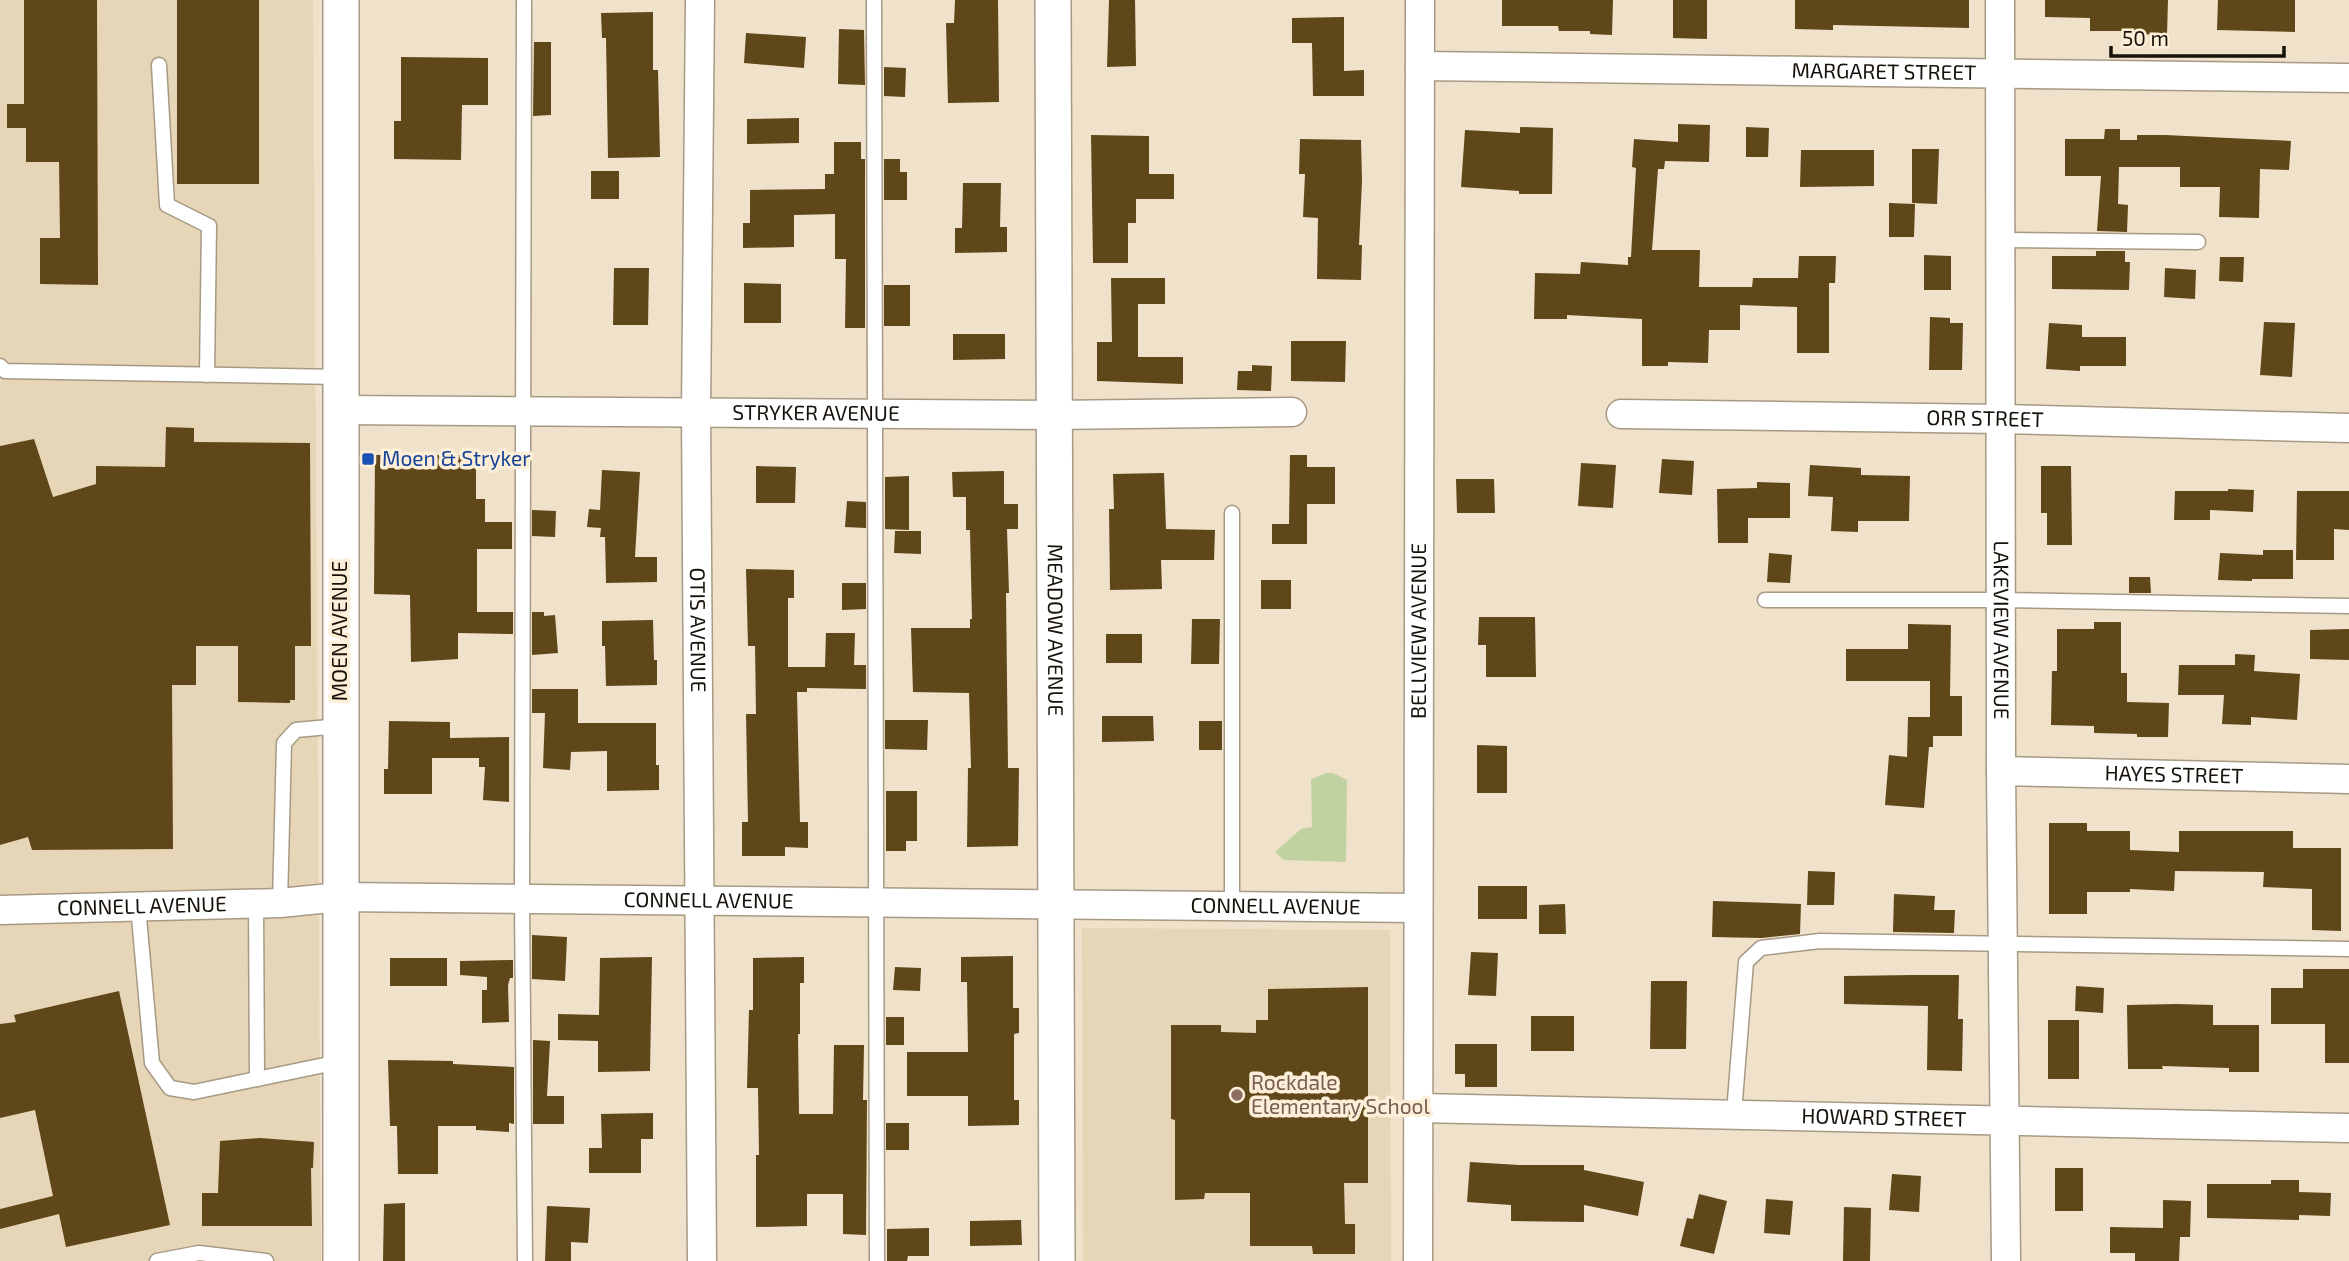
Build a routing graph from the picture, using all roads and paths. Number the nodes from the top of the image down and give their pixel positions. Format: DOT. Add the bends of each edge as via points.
graph roads {
  1 [pos="341,0"];
  2 [pos="524,0"];
  3 [pos="700,0"];
  4 [pos="874,0"];
  5 [pos="1053,0"];
  6 [pos="1420,0"];
  7 [pos="2000,0"];
  8 [pos="159,65"];
  9 [pos="1420,66"];
  10 [pos="2000,72"];
  11 [pos="2349,78"];
  12 [pos="2000,240"];
  13 [pos="2198,242"];
  14 [pos="0,366"];
  15 [pos="207,375"];
  16 [pos="340,394"];
  17 [pos="524,412"];
  18 [pos="1292,412"];
  19 [pos="696,413"];
  20 [pos="875,413"];
  21 [pos="1621,414"];
  22 [pos="1054,415"];
  23 [pos="2001,419"];
  24 [pos="2349,428"];
  25 [pos="1232,513"];
  26 [pos="1765,600"];
  27 [pos="2000,600"];
  28 [pos="2349,606"];
  29 [pos="340,726"];
  30 [pos="2001,771"];
  31 [pos="2349,779"];
  32 [pos="340,897"];
  33 [pos="522,899"];
  34 [pos="700,900"];
  35 [pos="877,901"];
  36 [pos="268,903"];
  37 [pos="1056,903"];
  38 [pos="138,906"];
  39 [pos="1232,906"];
  40 [pos="1418,908"];
  41 [pos="0,910"];
  42 [pos="2003,944"];
  43 [pos="2349,950"];
  44 [pos="341,1062"];
  45 [pos="257,1079"];
  46 [pos="1418,1108"];
  47 [pos="1734,1113"];
  48 [pos="2006,1119"];
  49 [pos="2349,1128"];
  50 [pos="157,1261"];
  51 [pos="266,1261"];
  52 [pos="341,1261"];
  53 [pos="525,1261"];
  54 [pos="702,1261"];
  55 [pos="877,1261"];
  56 [pos="1057,1261"];
  57 [pos="1418,1261"];
  58 [pos="2006,1261"];
  1 -- 16 [label="street, MOEN AVENUE"];
  2 -- 17 [label="lane"];
  3 -- 19 [label="street, OTIS AVENUE"];
  4 -- 20 [label="lane"];
  5 -- 22 [label="street, MEADOW AVENUE"];
  6 -- 9 [label="street, BELLVIEW AVENUE"];
  7 -- 10 [label="street, LAKEVIEW AVENUE"];
  8 -- 15 [label="lane" via="167,205 209,226"];
  9 -- 10 [label="street, MARGARET STREET"];
  9 -- 40 [label="street, BELLVIEW AVENUE"];
  10 -- 11 [label="street, MARGARET STREET"];
  10 -- 12 [label="street, LAKEVIEW AVENUE"];
  12 -- 13 [label="lane"];
  12 -- 23 [label="street, LAKEVIEW AVENUE"];
  14 -- 15 [label="lane" via="5,371"];
  15 -- 16 [label="lane"];
  16 -- 17 [label="street, STRYKER AVENUE"];
  16 -- 29 [label="street, MOEN AVENUE"];
  17 -- 19 [label="street, STRYKER AVENUE"];
  17 -- 33 [label="lane"];
  18 -- 22 [label="street, STRYKER AVENUE"];
  19 -- 20 [label="street, STRYKER AVENUE"];
  19 -- 34 [label="street, OTIS AVENUE"];
  20 -- 22 [label="street, STRYKER AVENUE"];
  20 -- 35 [label="lane"];
  21 -- 23 [label="street, ORR STREET"];
  22 -- 37 [label="street, MEADOW AVENUE"];
  23 -- 24 [label="street, ORR STREET"];
  23 -- 27 [label="street, LAKEVIEW AVENUE"];
  25 -- 39 [label="lane"];
  26 -- 27 [label="lane"];
  27 -- 28 [label="lane"];
  27 -- 30 [label="street, LAKEVIEW AVENUE"];
  29 -- 32 [label="street, MOEN AVENUE"];
  29 -- 36 [label="lane" via="296,730 284,743"];
  30 -- 31 [label="street, HAYES STREET"];
  30 -- 42 [label="street, LAKEVIEW AVENUE"];
  32 -- 33 [label="street, CONNELL AVENUE"];
  32 -- 36 [label="street, CONNELL AVENUE"];
  32 -- 44 [label="street, MOEN AVENUE"];
  33 -- 34 [label="street, CONNELL AVENUE"];
  33 -- 53 [label="lane"];
  34 -- 35 [label="street, CONNELL AVENUE"];
  34 -- 54 [label="street, OTIS AVENUE"];
  35 -- 37 [label="street, CONNELL AVENUE"];
  35 -- 55 [label="lane"];
  36 -- 38 [label="street, CONNELL AVENUE"];
  36 -- 45 [label="lane"];
  37 -- 39 [label="street, CONNELL AVENUE"];
  37 -- 56 [label="street, MEADOW AVENUE"];
  38 -- 41 [label="street, CONNELL AVENUE"];
  38 -- 45 [label="lane" via="152,1063 170,1088 194,1092"];
  39 -- 40 [label="street, CONNELL AVENUE"];
  40 -- 46 [label="street, BELLVIEW AVENUE"];
  42 -- 43 [label="lane"];
  42 -- 47 [label="lane" via="1820,941 1761,948 1746,962"];
  42 -- 48 [label="street, LAKEVIEW AVENUE"];
  44 -- 45 [label="lane"];
  44 -- 52 [label="street, MOEN AVENUE"];
  46 -- 47 [label="street, HOWARD STREET"];
  46 -- 57 [label="street, BELLVIEW AVENUE"];
  47 -- 48 [label="street, HOWARD STREET"];
  48 -- 49 [label="street, HOWARD STREET"];
  48 -- 58 [label="street, LAKEVIEW AVENUE"];
  50 -- 51 [label="lane" via="199,1253"];
}
